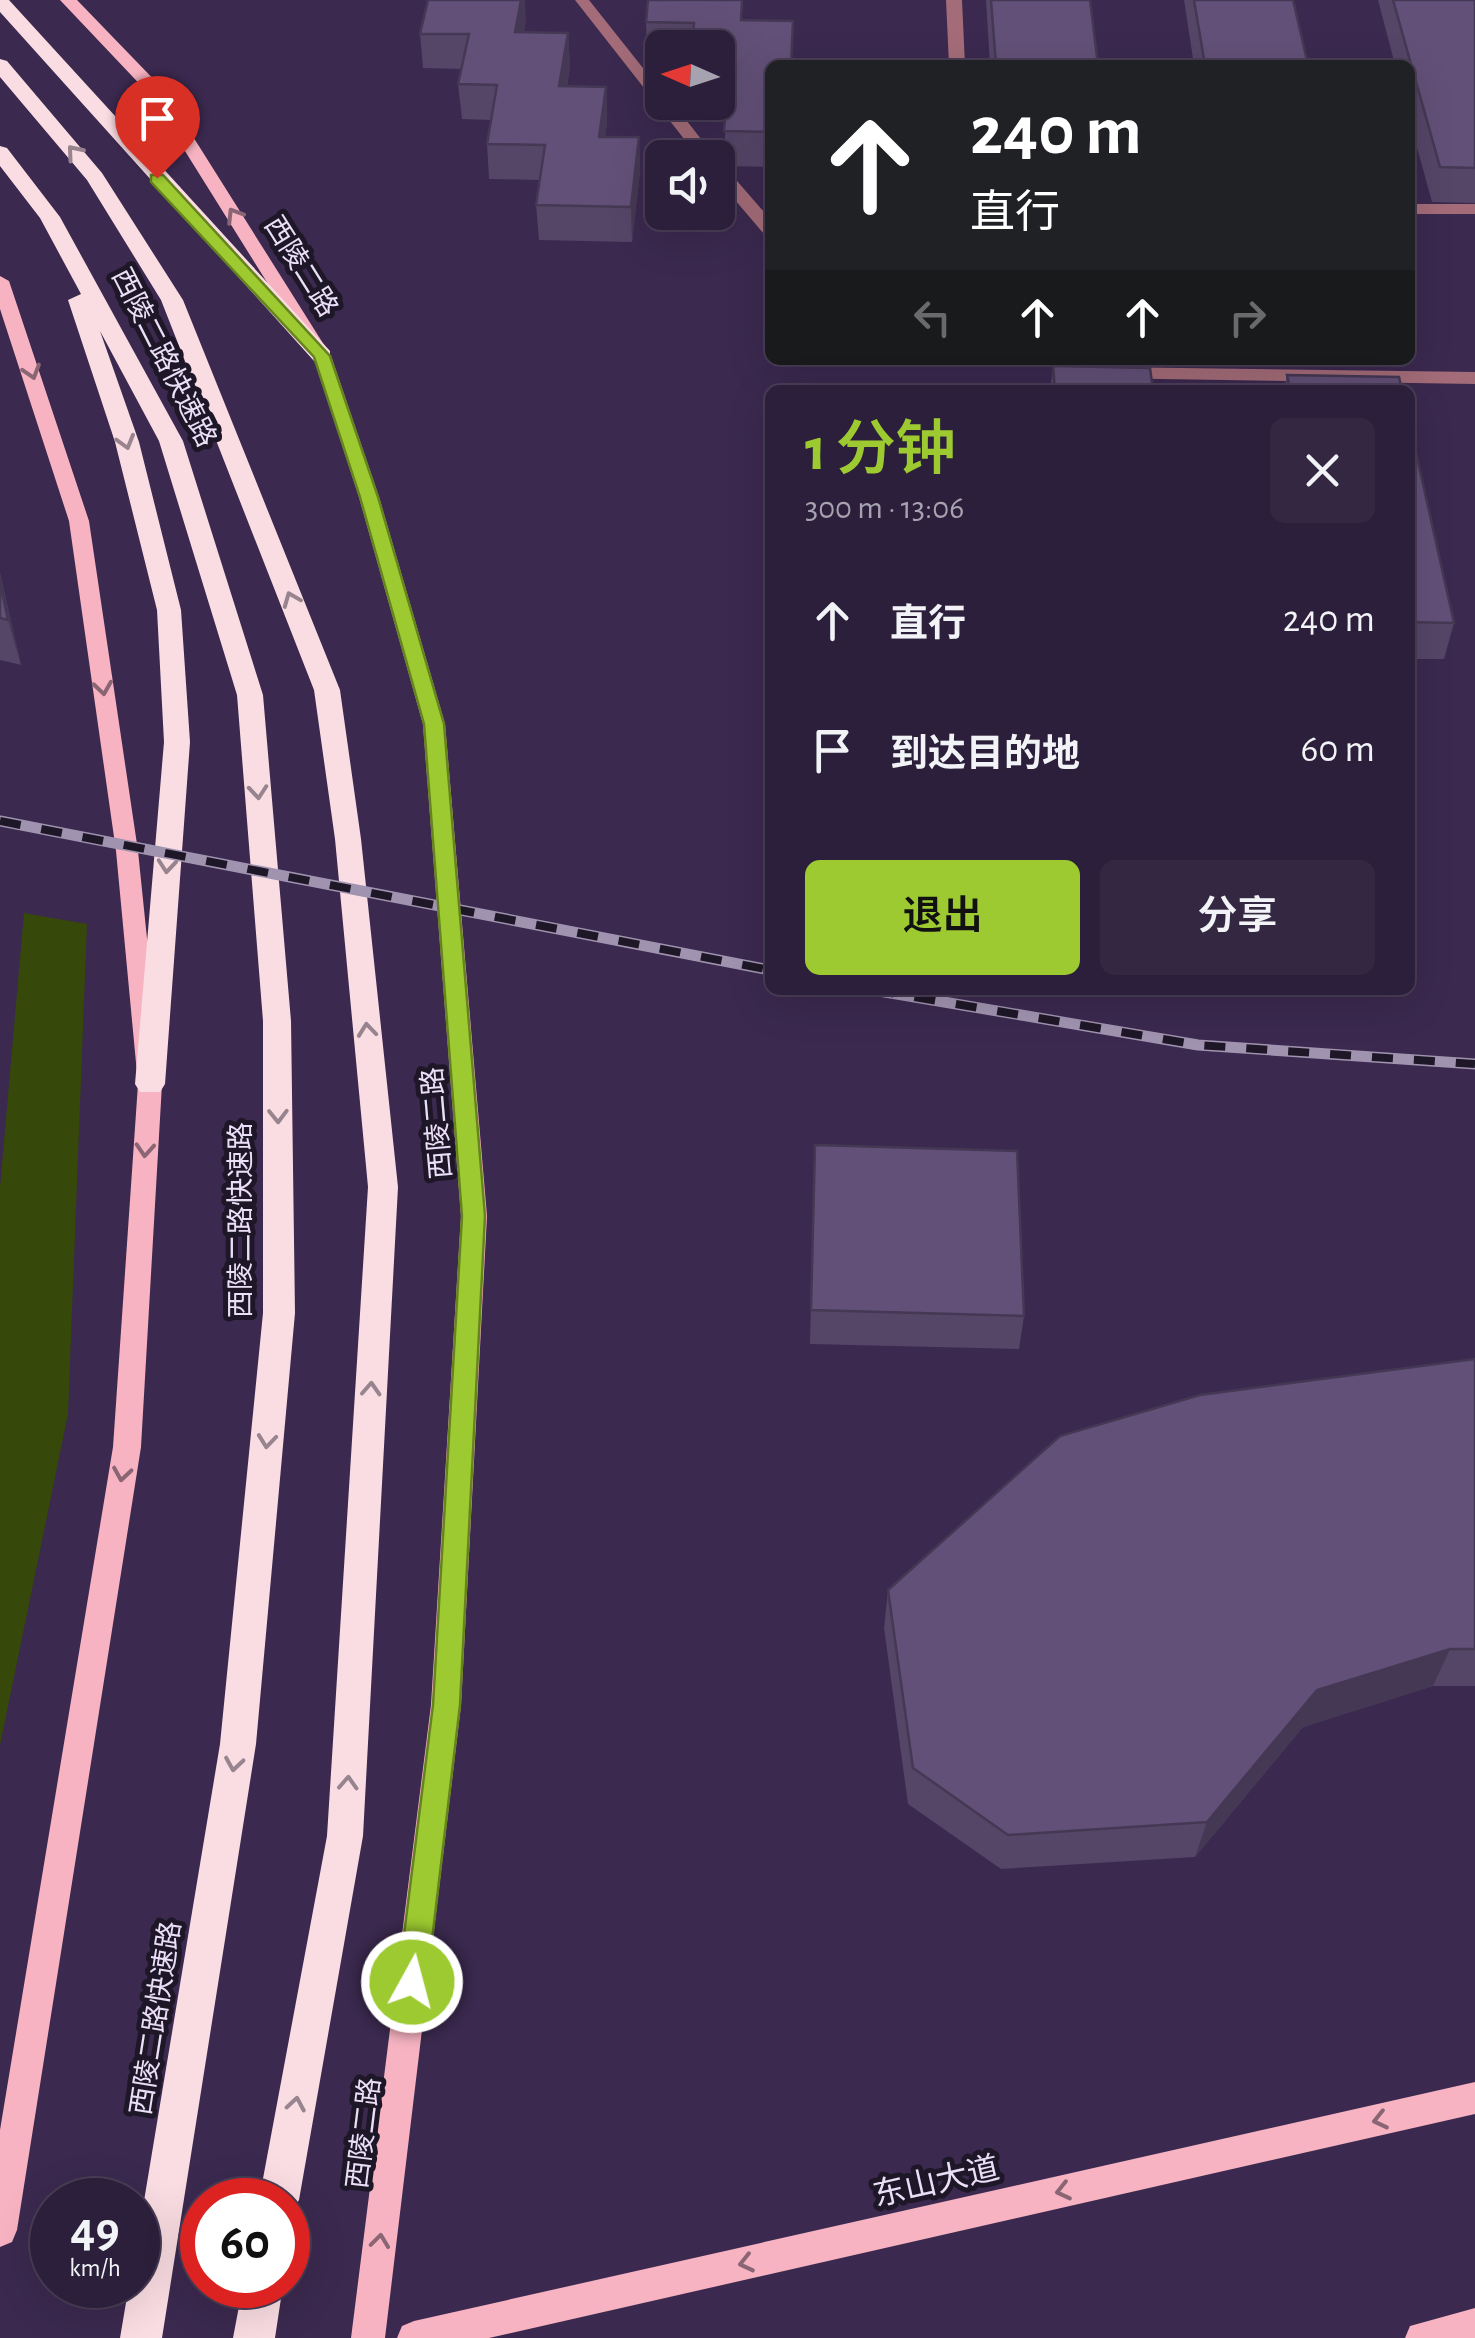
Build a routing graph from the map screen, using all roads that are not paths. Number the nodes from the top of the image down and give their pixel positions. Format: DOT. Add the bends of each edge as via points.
graph roads {
  1 [pos="68,0"];
  2 [pos="582,0"];
  3 [pos="954,0"];
  4 [pos="0,1"];
  5 [pos="956,60"];
  6 [pos="0,65"];
  7 [pos="645,79"];
  8 [pos="677,120"];
  9 [pos="694,140"];
  10 [pos="0,152"];
  11 [pos="735,190"];
  12 [pos="1475,208"];
  13 [pos="1415,209"];
  14 [pos="50,217"];
  15 [pos="765,224"];
  16 [pos="2,287"];
  17 [pos="322,356"];
  18 [pos="1096,365"];
  19 [pos="1475,378"];
  20 [pos="150,1084"];
  21 [pos="1475,2098"];
  22 [pos="283,2178"];
  23 [pos="0,2230"];
  24 [pos="260,2308"];
  25 [pos="1475,2325"];
  26 [pos="141,2338"];
  27 [pos="254,2338"];
  28 [pos="368,2338"];
  29 [pos="414,2338"];
  30 [pos="1422,2338"];
  17 -- 1 [label="main road, 西陵二路, one-way" via="157,92"];
  2 -- 7 [label="lane"];
  3 -- 5 [label="lane"];
  4 -- 17 [label="highway"];
  22 -- 6 [label="highway, 西陵二路快速路, one-way" via="344,1836 383,1186 348,839 327,690 172,300 95,177"];
  8 -- 9 [label="lane"];
  10 -- 14 [label="highway, 西陵二路快速路"];
  11 -- 15 [label="lane"];
  12 -- 13 [label="lane"];
  14 -- 20 [label="highway, one-way" via="127,442 169,610 177,742"];
  14 -- 26 [label="highway, 西陵二路快速路, one-way" via="172,442 250,695 277,1021 279,1313 238,1744"];
  16 -- 20 [label="main road, one-way" via="79,521 127,851"];
  28 -- 17 [label="main road, 西陵二路, one-way" via="446,1705 474,1216 434,724"];
  18 -- 19 [label="lane" via="1097,372"];
  20 -- 23 [label="main road, one-way" via="127,1447"];
  21 -- 29 [label="main road, 东山大道, one-way"];
  24 -- 27 [label="highway"];
  25 -- 30 [label="main road"];
}
